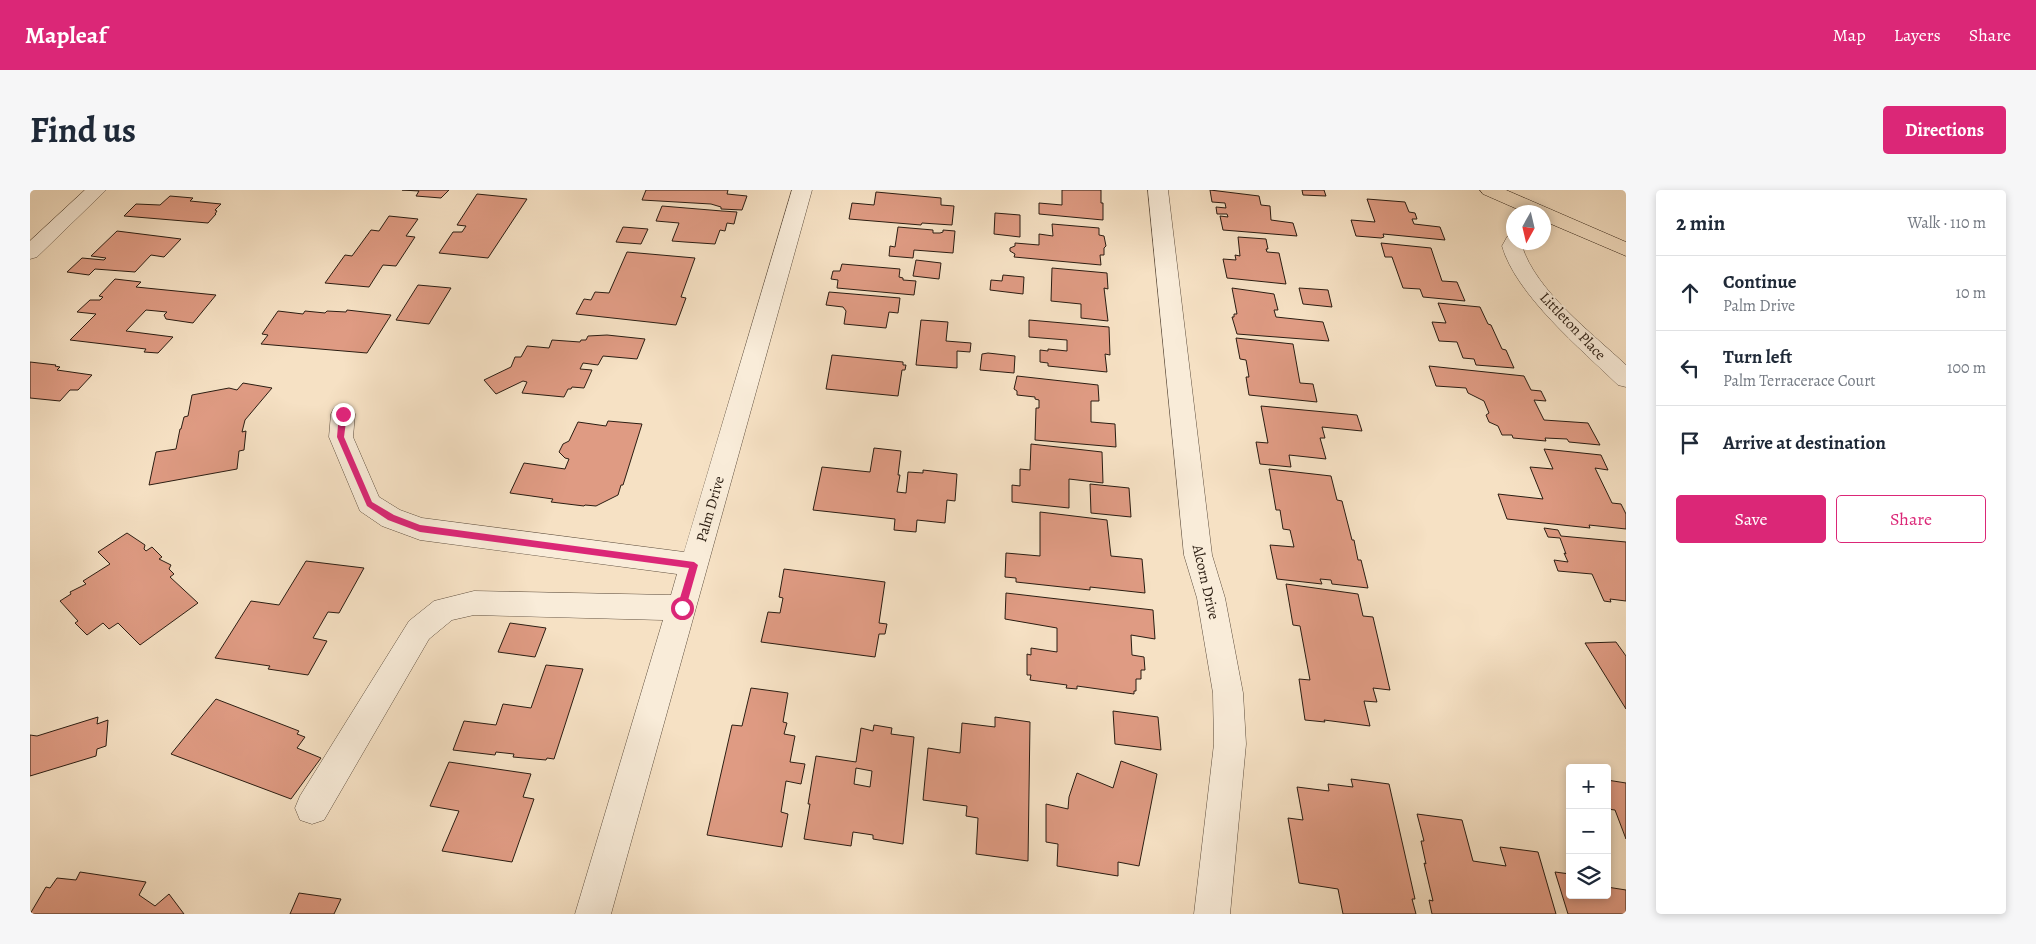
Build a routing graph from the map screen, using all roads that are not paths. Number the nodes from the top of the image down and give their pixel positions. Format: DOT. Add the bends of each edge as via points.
graph roads {
  1 [pos="96,190"];
  2 [pos="802,190"];
  3 [pos="1158,190"];
  4 [pos="1490,190"];
  5 [pos="1524,205"];
  6 [pos="1551,217"];
  7 [pos="1513,250"];
  8 [pos="1626,250"];
  9 [pos="30,252"];
  10 [pos="1626,379"];
  11 [pos="343,414"];
  12 [pos="694,565"];
  13 [pos="682,608"];
  14 [pos="312,808"];
  15 [pos="593,914"];
  16 [pos="1212,914"];
  1 -- 9 [label="street"];
  2 -- 12 [label="street, Palm Drive"];
  3 -- 16 [label="street, Alcorn Drive" via="1198,555 1211,598 1228,693 1230,744"];
  4 -- 5 [label="main road"];
  6 -- 8 [label="main road"];
  7 -- 10 [label="street, Littleton Place" via="1544,299"];
  11 -- 12 [label="street" via="341,437 369,504 391,518 420,528"];
  12 -- 13 [label="street, Palm Drive"];
  13 -- 14 [label="street" via="474,604 444,610 419,630"];
  13 -- 15 [label="street, Palm Drive"];
}
